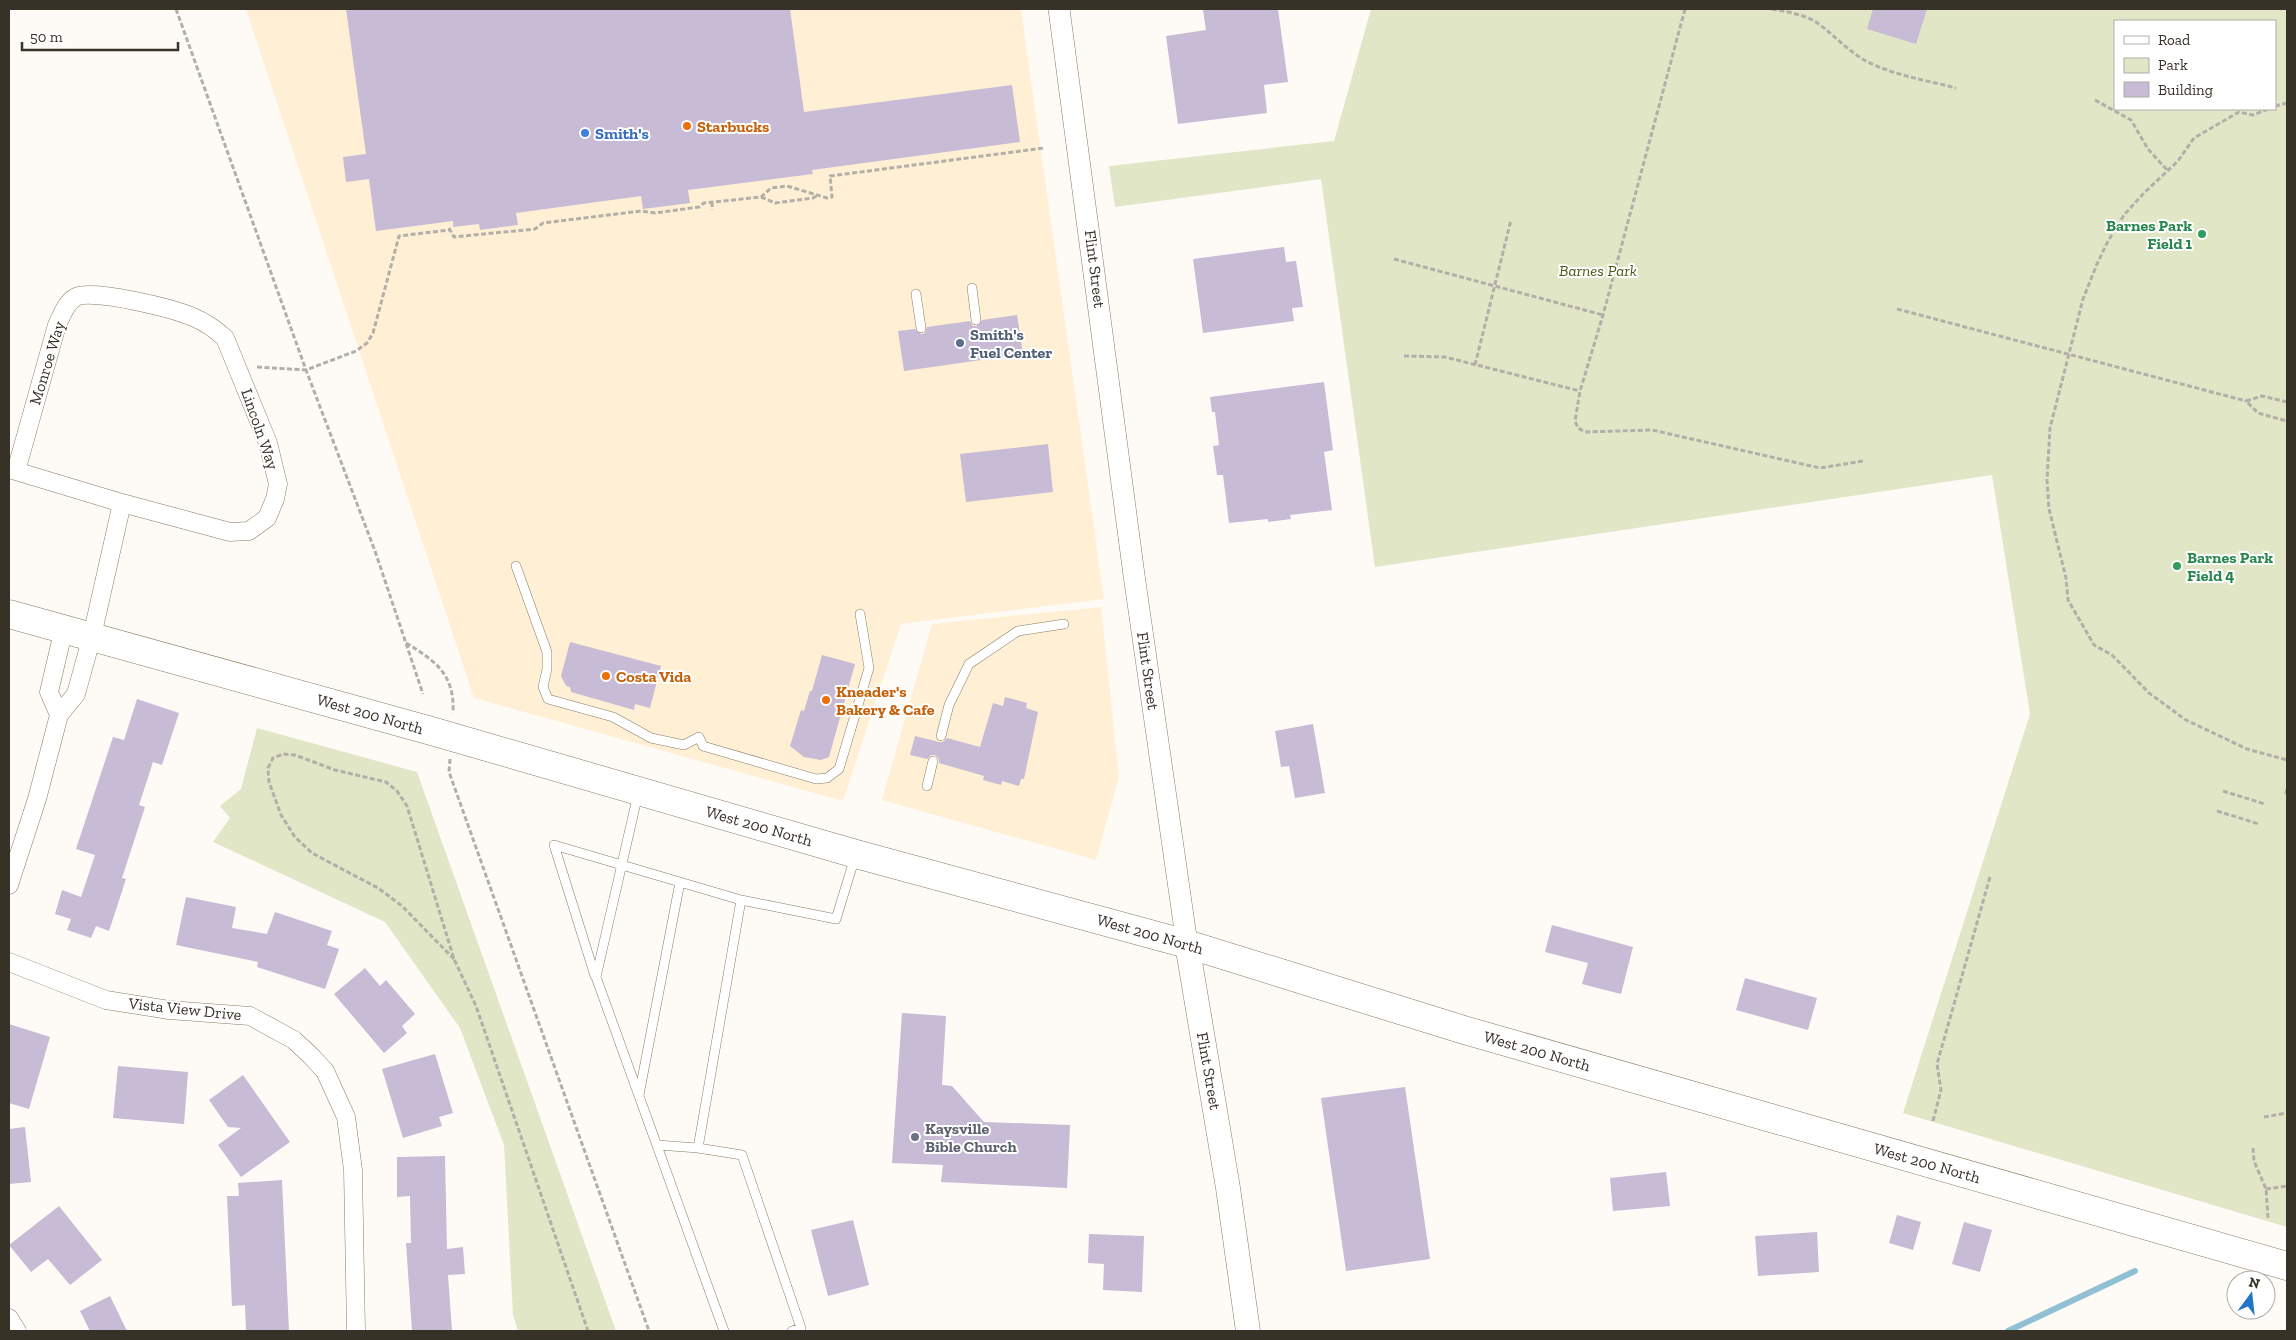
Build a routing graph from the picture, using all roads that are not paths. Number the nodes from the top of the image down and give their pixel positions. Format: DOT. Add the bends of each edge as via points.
graph roads {
  1 [pos="1059,9"];
  2 [pos="972,288"];
  3 [pos="916,294"];
  4 [pos="976,320"];
  5 [pos="921,328"];
  6 [pos="225,338"];
  7 [pos="13,470"];
  8 [pos="122,503"];
  9 [pos="516,566"];
  10 [pos="9,614"];
  11 [pos="860,614"];
  12 [pos="1064,624"];
  13 [pos="64,628"];
  14 [pos="92,636"];
  15 [pos="59,716"];
  16 [pos="941,736"];
  17 [pos="933,761"];
  18 [pos="927,786"];
  19 [pos="639,791"];
  20 [pos="856,854"];
  21 [pos="622,864"];
  22 [pos="680,882"];
  23 [pos="9,885"];
  24 [pos="741,900"];
  25 [pos="1187,944"];
  26 [pos="9,962"];
  27 [pos="596,977"];
  28 [pos="639,1097"];
  29 [pos="657,1145"];
  30 [pos="698,1148"];
  31 [pos="2287,1266"];
  32 [pos="9,1318"];
  33 [pos="18,1331"];
  34 [pos="356,1331"];
  35 [pos="724,1331"];
  36 [pos="792,1331"];
  37 [pos="1248,1331"];
  1 -- 25 [label="street, Flint Street"];
  2 -- 4 [label="lane"];
  3 -- 5 [label="lane"];
  6 -- 7 [label="street, Monroe Way" via="212,326 166,309 89,293 76,297 57,325"];
  6 -- 8 [label="street, Lincoln Way" via="268,443 278,484 267,518 249,531 230,532"];
  7 -- 8 [label="street, Lincoln Way"];
  8 -- 14 [label="street"];
  9 -- 11 [label="lane" via="547,652 548,669 543,687 548,699 612,717 651,738 684,745 698,738 703,746 816,779 827,778 839,769 869,668"];
  10 -- 13 [label="main road, West 200 North"];
  12 -- 16 [label="lane" via="1018,631 969,664 949,705"];
  13 -- 14 [label="main road, West 200 North"];
  13 -- 15 [label="street" via="49,692"];
  14 -- 15 [label="street" via="76,694"];
  14 -- 19 [label="main road, West 200 North"];
  15 -- 23 [label="street"];
  17 -- 18 [label="lane"];
  19 -- 20 [label="main road, West 200 North"];
  19 -- 21 [label="lane"];
  20 -- 24 [label="lane" via="836,919"];
  20 -- 25 [label="main road, West 200 North"];
  21 -- 22 [label="lane"];
  21 -- 27 [label="lane"];
  21 -- 27 [label="lane" via="554,845"];
  22 -- 24 [label="lane"];
  22 -- 28 [label="lane"];
  24 -- 30 [label="lane"];
  25 -- 31 [label="main road, West 200 North" via="1464,1030"];
  25 -- 37 [label="main road, Flint Street"];
  26 -- 34 [label="street, Vista View Drive" via="106,1000 169,1010 250,1016 294,1040 311,1056 325,1071 346,1117 353,1170"];
  27 -- 28 [label="lane"];
  28 -- 29 [label="lane"];
  29 -- 30 [label="lane"];
  29 -- 35 [label="lane"];
  30 -- 36 [label="lane" via="742,1155 801,1328"];
  32 -- 33 [label="street"];
}
